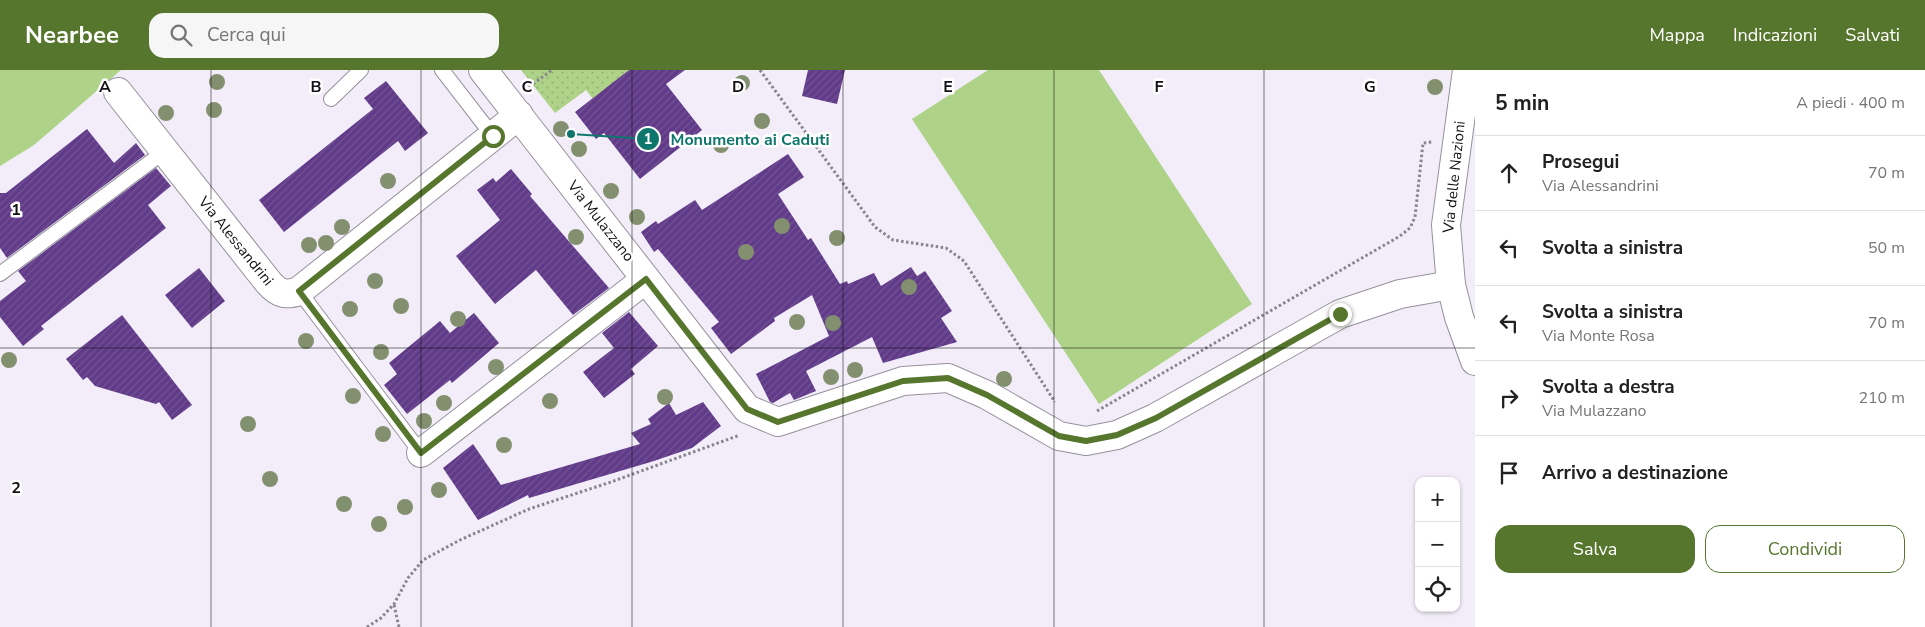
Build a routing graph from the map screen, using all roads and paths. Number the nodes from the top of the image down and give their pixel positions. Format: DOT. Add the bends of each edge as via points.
graph roads {
  1 [pos="361,70"];
  2 [pos="442,70"];
  3 [pos="483,70"];
  4 [pos="760,70"];
  5 [pos="1467,70"];
  6 [pos="118,92"];
  7 [pos="331,99"];
  8 [pos="519,116"];
  9 [pos="493,136"];
  10 [pos="1428,141"];
  11 [pos="165,151"];
  12 [pos="0,274"];
  13 [pos="646,279"];
  14 [pos="1451,285"];
  15 [pos="299,291"];
  16 [pos="1475,360"];
  17 [pos="1057,405"];
  18 [pos="1090,413"];
  19 [pos="778,422"];
  20 [pos="421,453"];
  21 [pos="394,604"];
  22 [pos="367,627"];
  23 [pos="399,627"];
  1 -- 7 [label="lane"];
  2 -- 9 [label="lane"];
  3 -- 8 [label="street, Via Mulazzano"];
  4 -- 17 [label="path" via="875,227 893,240 946,248 964,261"];
  5 -- 14 [label="street, Via delle Nazioni" via="1446,225"];
  6 -- 11 [label="street, Via Alessandrini"];
  8 -- 9 [label="street"];
  8 -- 13 [label="street, Via Mulazzano"];
  9 -- 15 [label="street"];
  10 -- 18 [label="path" via="1424,143 1410,228"];
  11 -- 12 [label="lane"];
  11 -- 15 [label="street, Via Alessandrini" via="268,283 283,294"];
  13 -- 19 [label="street, Via Mulazzano" via="747,409"];
  13 -- 20 [label="street"];
  14 -- 16 [label="street, Via delle Nazioni" via="1461,325"];
  14 -- 19 [label="street" via="1400,294 1340,314 1156,418 1117,435 1086,441 1059,436 987,395 948,378 903,381"];
  15 -- 20 [label="lane"];
  19 -- 21 [label="path" via="529,509 460,540 423,560 414,569"];
  21 -- 22 [label="path"];
  21 -- 23 [label="path"];
}
